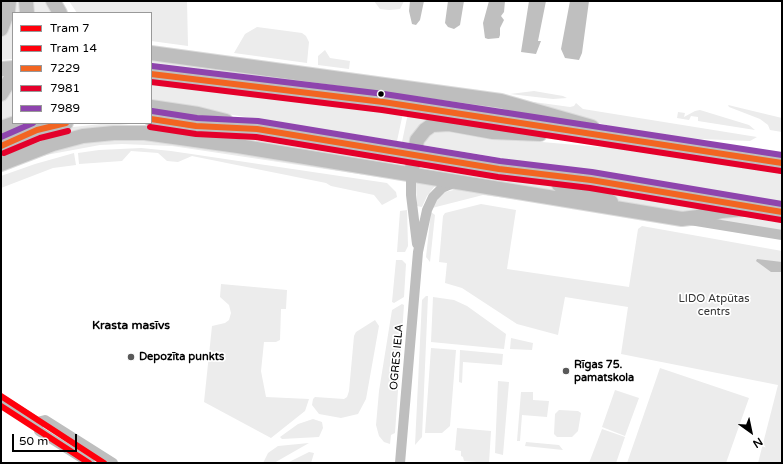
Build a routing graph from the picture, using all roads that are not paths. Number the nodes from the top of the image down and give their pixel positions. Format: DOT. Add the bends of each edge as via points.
graph roads {
  1 [pos="9,1"];
  2 [pos="26,1"];
  3 [pos="53,1"];
  4 [pos="27,12"];
  5 [pos="59,12"];
  6 [pos="1,29"];
  7 [pos="153,54"];
  8 [pos="6,70"];
  9 [pos="152,74"];
  10 [pos="1,94"];
  11 [pos="152,107"];
  12 [pos="152,119"];
  13 [pos="62,124"];
  14 [pos="257,129"];
  15 [pos="629,139"];
  16 [pos="1,146"];
  17 [pos="414,155"];
  18 [pos="782,163"];
  19 [pos="1,164"];
  20 [pos="499,168"];
  21 [pos="411,175"];
  22 [pos="456,182"];
  23 [pos="755,208"];
  24 [pos="633,212"];
  25 [pos="782,212"];
  26 [pos="682,219"];
  27 [pos="782,235"];
  28 [pos="418,252"];
  29 [pos="1,398"];
  30 [pos="37,422"];
  31 [pos="90,463"];
  32 [pos="113,463"];
  33 [pos="400,463"];
  1 -- 6 [label="highway" via="8,12"];
  2 -- 4 [label="highway"];
  3 -- 5 [label="highway"];
  7 -- 15 [label="highway" via="501,101"];
  8 -- 10 [label="highway"];
  9 -- 15 [label="highway" via="383,102"];
  11 -- 14 [label="highway" via="198,114"];
  12 -- 14 [label="highway" via="196,126"];
  13 -- 16 [label="highway" via="37,130"];
  14 -- 17 [label="highway"];
  15 -- 17 [label="highway" via="493,132 439,124 421,134"];
  15 -- 18 [label="highway"];
  17 -- 20 [label="highway"];
  17 -- 21 [label="highway"];
  19 -- 21 [label="highway" via="53,144 83,136 114,132 161,134"];
  20 -- 23 [label="highway" via="591,180"];
  20 -- 24 [label="highway" via="545,182 578,188"];
  21 -- 22 [label="highway"];
  21 -- 28 [label="street, OGRES IELA"];
  22 -- 24 [label="highway"];
  22 -- 28 [label="street, OGRES IELA" via="442,188 433,198 427,210"];
  23 -- 25 [label="highway"];
  23 -- 26 [label="highway"];
  24 -- 26 [label="highway"];
  26 -- 27 [label="street"];
  28 -- 33 [label="street, OGRES IELA"];
  29 -- 30 [label="street"];
  30 -- 31 [label="street" via="39,431"];
  30 -- 32 [label="street" via="45,420"];
}
